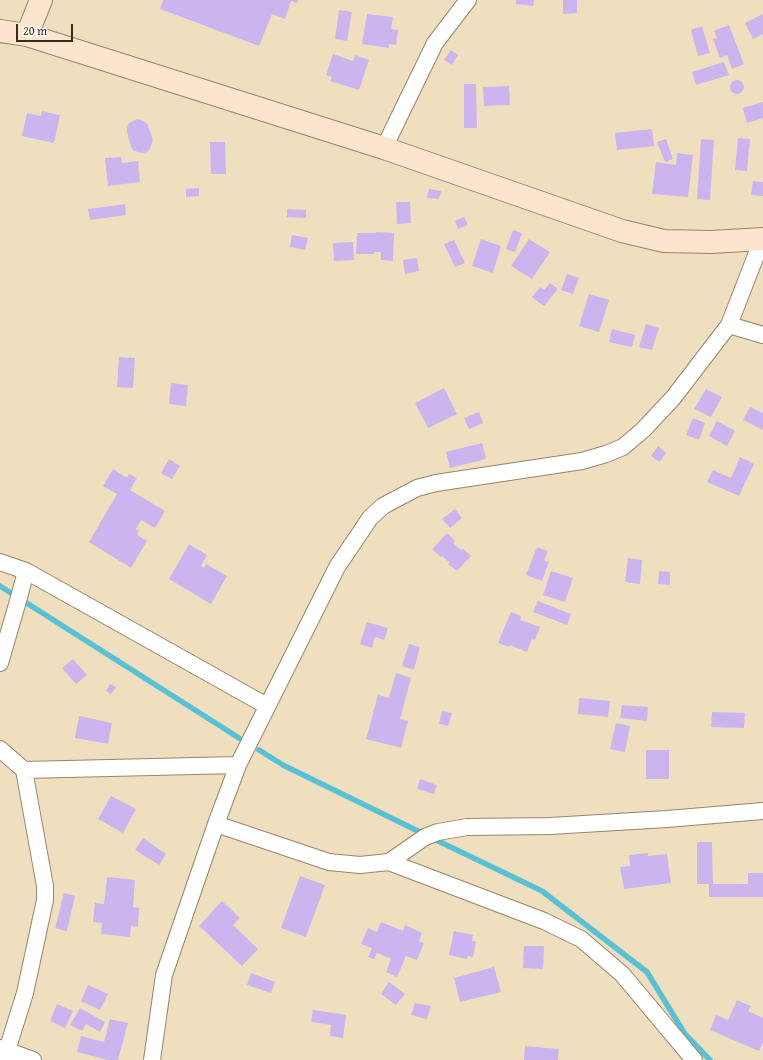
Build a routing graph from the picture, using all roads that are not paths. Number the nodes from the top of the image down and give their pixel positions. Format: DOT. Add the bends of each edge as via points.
graph roads {
  1 [pos="41,0"];
  2 [pos="468,0"];
  3 [pos="0,31"];
  4 [pos="27,35"];
  5 [pos="384,148"];
  6 [pos="762,240"];
  7 [pos="729,325"];
  8 [pos="763,335"];
  9 [pos="0,562"];
  10 [pos="24,578"];
  11 [pos="0,663"];
  12 [pos="267,706"];
  13 [pos="0,749"];
  14 [pos="238,765"];
  15 [pos="24,770"];
  16 [pos="763,810"];
  17 [pos="216,824"];
  18 [pos="389,862"];
  19 [pos="3,1053"];
  20 [pos="33,1060"];
  21 [pos="152,1060"];
  22 [pos="694,1060"];
  1 -- 4 [label="street"];
  2 -- 5 [label="street" via="435,43"];
  3 -- 4 [label="street"];
  4 -- 5 [label="street"];
  5 -- 6 [label="street" via="622,231 664,241"];
  6 -- 7 [label="street"];
  7 -- 8 [label="street"];
  7 -- 12 [label="street" via="673,398 623,447 582,461 436,483 417,488 383,506 370,518 337,567"];
  9 -- 10 [label="street"];
  10 -- 11 [label="street"];
  10 -- 12 [label="street"];
  12 -- 14 [label="street"];
  13 -- 15 [label="street"];
  14 -- 15 [label="street"];
  14 -- 17 [label="street"];
  15 -- 19 [label="street" via="45,886 45,900 25,993"];
  16 -- 18 [label="street" via="550,826 468,827 425,837"];
  17 -- 18 [label="street" via="329,862 360,865"];
  17 -- 21 [label="street" via="164,975"];
  18 -- 22 [label="street" via="544,920 581,939 622,974"];
  19 -- 20 [label="street"];
}
